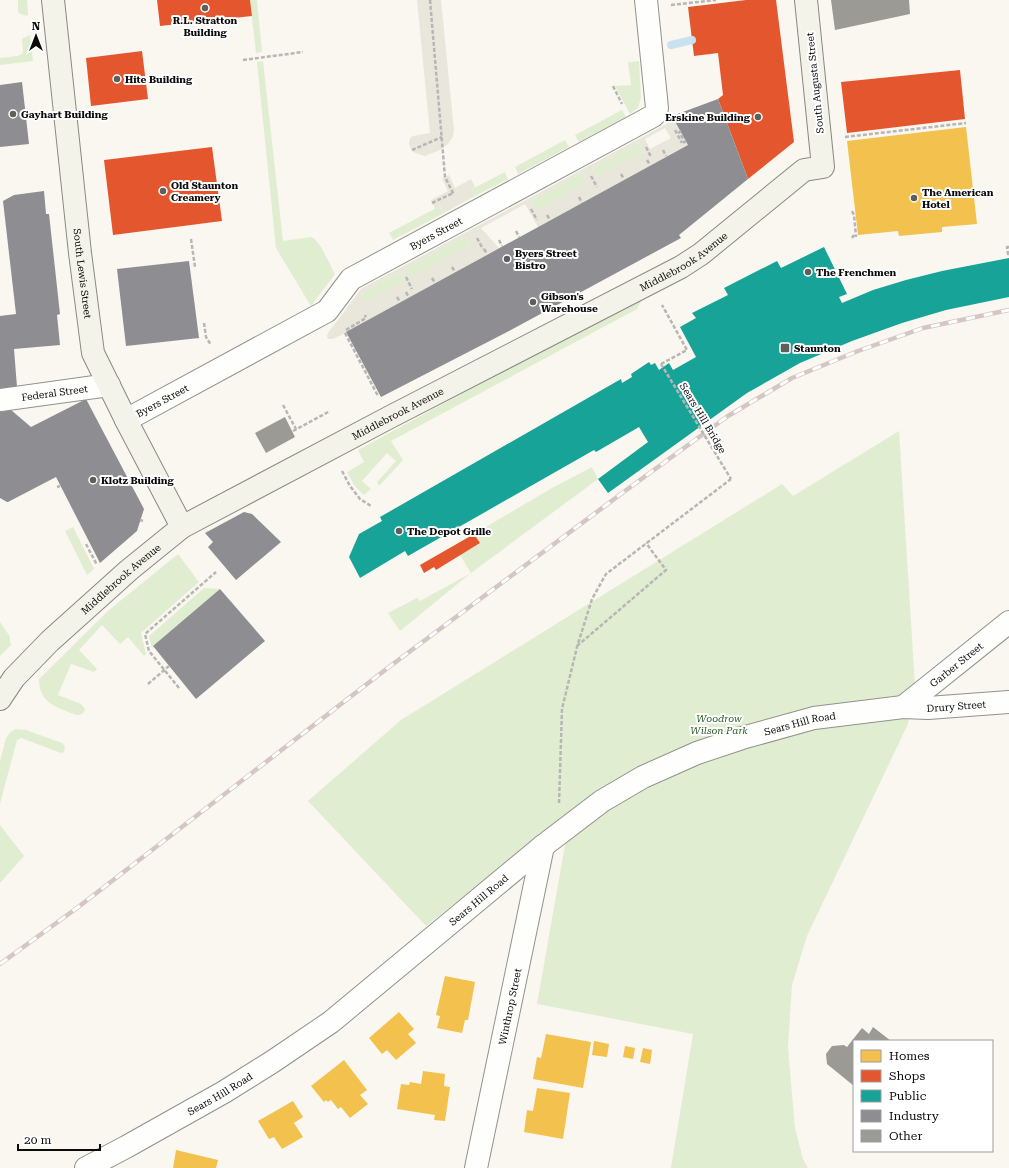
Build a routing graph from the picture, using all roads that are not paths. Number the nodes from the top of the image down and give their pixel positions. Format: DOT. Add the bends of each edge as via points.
graph roads {
  1 [pos="53,0"];
  2 [pos="806,0"];
  3 [pos="656,3"];
  4 [pos="823,167"];
  5 [pos="109,385"];
  6 [pos="0,400"];
  7 [pos="126,420"];
  8 [pos="182,527"];
  9 [pos="1009,622"];
  10 [pos="0,699"];
  11 [pos="1009,702"];
  12 [pos="903,707"];
  13 [pos="550,840"];
  14 [pos="124,1158"];
  15 [pos="86,1168"];
  16 [pos="476,1168"];
  1 -- 5 [label="street, South Lewis Street" via="91,339 93,352"];
  2 -- 4 [label="street, South Augusta Street"];
  3 -- 7 [label="street, Byers Street" via="657,108 653,116 351,278 327,311"];
  4 -- 8 [label="street, Middlebrook Avenue" via="804,170 686,264"];
  5 -- 6 [label="street, Federal Street"];
  5 -- 7 [label="street, South Lewis Street"];
  7 -- 8 [label="street, South Lewis Street"];
  8 -- 10 [label="street, Middlebrook Avenue" via="129,570 50,641 14,678"];
  9 -- 12 [label="street, Garber Street"];
  11 -- 12 [label="street, Drury Street" via="928,708"];
  12 -- 13 [label="street, Sears Hill Road" via="814,718 697,753 622,788"];
  13 -- 14 [label="street, Sears Hill Road" via="331,1022"];
  13 -- 16 [label="street, Winthrop Street"];
  14 -- 15 [label="street, Sears Hill Road"];
}
